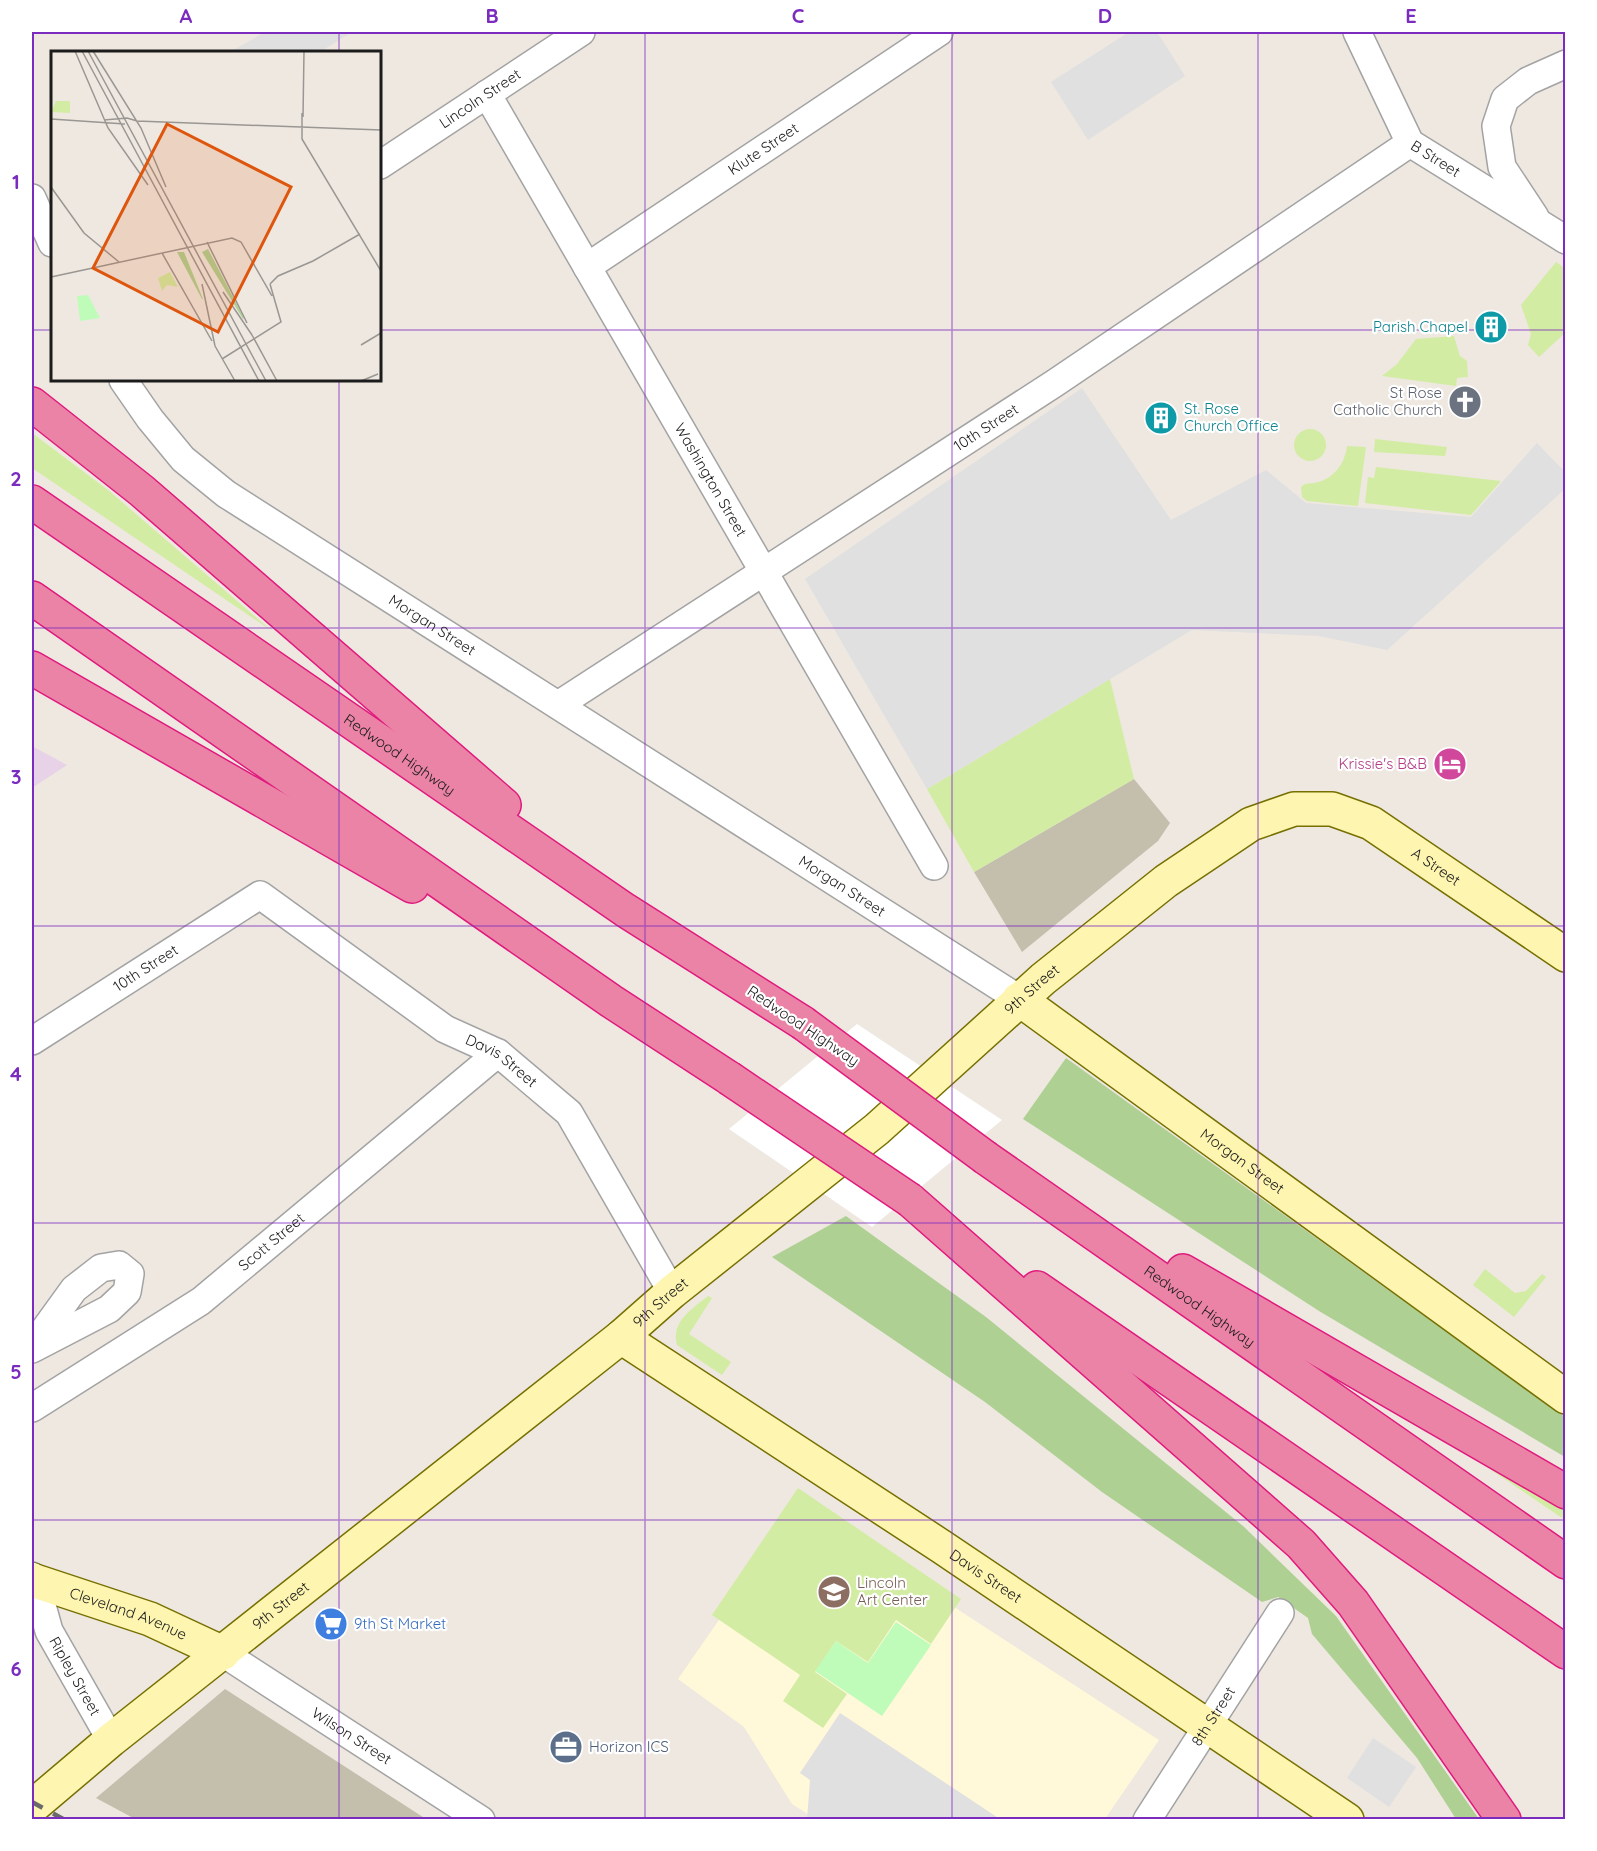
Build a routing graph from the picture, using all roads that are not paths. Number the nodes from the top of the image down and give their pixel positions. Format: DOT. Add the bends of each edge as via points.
graph roads {
  1 [pos="581,32"];
  2 [pos="939,32"];
  3 [pos="1357,32"];
  4 [pos="1565,64"];
  5 [pos="487,94"];
  6 [pos="1410,143"];
  7 [pos="381,164"];
  8 [pos="32,198"];
  9 [pos="1537,220"];
  10 [pos="1566,240"];
  11 [pos="51,241"];
  12 [pos="587,267"];
  13 [pos="124,381"];
  14 [pos="32,404"];
  15 [pos="32,502"];
  16 [pos="764,573"];
  17 [pos="32,598"];
  18 [pos="32,668"];
  19 [pos="558,705"];
  20 [pos="1294,809"];
  21 [pos="934,866"];
  22 [pos="260,895"];
  23 [pos="625,910"];
  24 [pos="1562,945"];
  25 [pos="1019,999"];
  26 [pos="611,1001"];
  27 [pos="32,1041"];
  28 [pos="498,1053"];
  29 [pos="986,1158"];
  30 [pos="910,1200"];
  31 [pos="672,1292"];
  32 [pos="621,1337"];
  33 [pos="1562,1389"];
  34 [pos="32,1408"];
  35 [pos="1566,1492"];
  36 [pos="1566,1562"];
  37 [pos="33,1579"];
  38 [pos="1280,1613"];
  39 [pos="1566,1652"];
  40 [pos="223,1653"];
  41 [pos="1208,1726"];
  42 [pos="111,1740"];
  43 [pos="32,1807"];
  44 [pos="481,1820"];
  45 [pos="1147,1820"];
  46 [pos="1347,1820"];
  47 [pos="1504,1820"];
  1 -- 5 [label="street, Lincoln Street"];
  2 -- 12 [label="street, Klute Street"];
  3 -- 6 [label="street, B Street"];
  4 -- 9 [label="street" via="1528,81 1505,99 1496,126 1502,167"];
  5 -- 7 [label="street, Lincoln Street"];
  5 -- 12 [label="street, Washington Street"];
  6 -- 9 [label="street, B Street"];
  6 -- 16 [label="street, 10th Street" via="1055,383"];
  8 -- 11 [label="street"];
  9 -- 10 [label="street, B Street"];
  12 -- 16 [label="street, Washington Street"];
  13 -- 19 [label="street, Morgan Street" via="183,459 226,494"];
  14 -- 23 [label="highway" via="142,491"];
  15 -- 23 [label="highway, Redwood Highway"];
  16 -- 19 [label="street, 10th Street"];
  16 -- 21 [label="street, Washington Street"];
  17 -- 26 [label="highway"];
  18 -- 26 [label="highway"];
  19 -- 25 [label="street, Morgan Street"];
  20 -- 24 [label="street, A Street" via="1332,809 1371,824"];
  20 -- 25 [label="street, 9th Street" via="1251,824 1166,881"];
  22 -- 27 [label="street, 10th Street"];
  22 -- 28 [label="street, Davis Street" via="445,1029"];
  23 -- 29 [label="highway, Redwood Highway, bridge" via="803,1023"];
  25 -- 31 [label="street, 9th Street" via="877,1129"];
  25 -- 33 [label="street, Morgan Street"];
  26 -- 30 [label="highway, bridge"];
  28 -- 31 [label="street, Davis Street" via="569,1113"];
  28 -- 34 [label="street, Scott Street" via="201,1301"];
  29 -- 35 [label="highway"];
  29 -- 36 [label="highway, Redwood Highway"];
  30 -- 39 [label="highway"];
  30 -- 47 [label="highway" via="1301,1544 1353,1603"];
  31 -- 32 [label="street, 9th Street"];
  32 -- 40 [label="street, 9th Street"];
  32 -- 41 [label="street, Davis Street" via="947,1540"];
  37 -- 40 [label="street, Cleveland Avenue" via="150,1619"];
  37 -- 42 [label="street, Ripley Street" via="49,1631"];
  38 -- 41 [label="street, 8th Street"];
  40 -- 42 [label="street, 9th Street"];
  40 -- 44 [label="street, Wilson Street"];
  41 -- 45 [label="street, 8th Street"];
  41 -- 46 [label="street, Davis Street"];
  42 -- 43 [label="street, 9th Street"];
}
